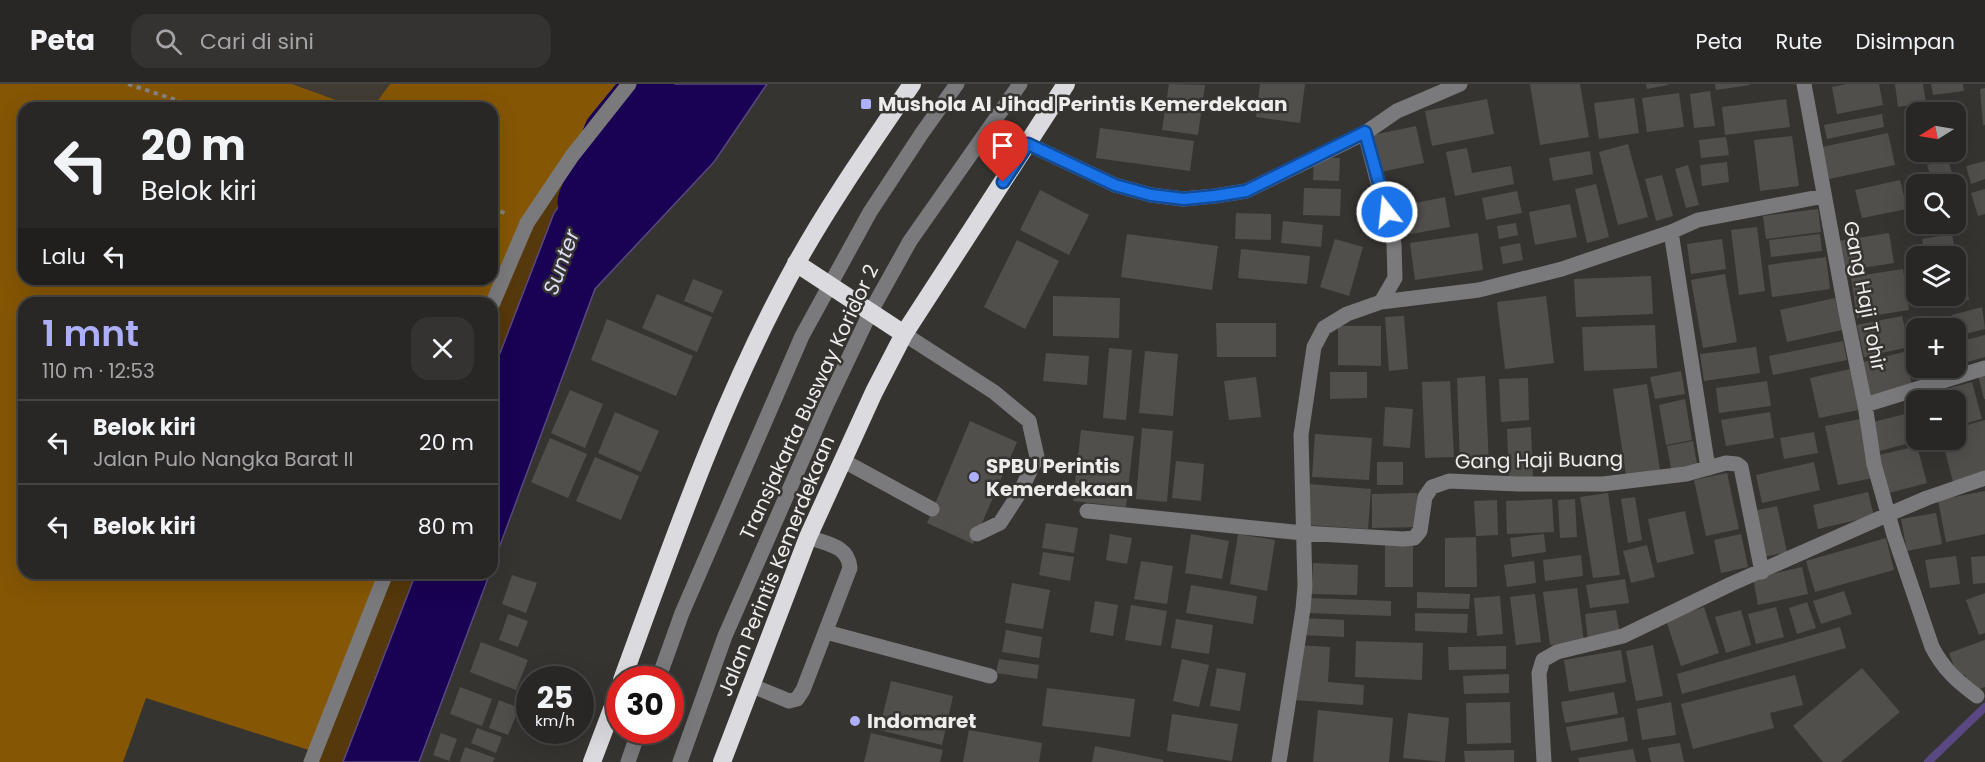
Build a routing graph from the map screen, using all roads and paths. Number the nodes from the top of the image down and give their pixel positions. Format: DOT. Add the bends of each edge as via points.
graph roads {
  1 [pos="128,84"];
  2 [pos="629,84"];
  3 [pos="912,84"];
  4 [pos="957,84"];
  5 [pos="1020,84"];
  6 [pos="1066,84"];
  7 [pos="1460,84"];
  8 [pos="1804,84"];
  9 [pos="182,102"];
  10 [pos="1365,132"];
  11 [pos="1028,144"];
  12 [pos="1824,196"];
  13 [pos="1671,232"];
  14 [pos="796,263"];
  15 [pos="829,286"];
  16 [pos="495,297"];
  17 [pos="1382,302"];
  18 [pos="871,311"];
  19 [pos="904,334"];
  20 [pos="1985,368"];
  21 [pos="1865,405"];
  22 [pos="842,460"];
  23 [pos="1708,468"];
  24 [pos="1985,478"];
  25 [pos="932,509"];
  26 [pos="1087,511"];
  27 [pos="1887,515"];
  28 [pos="1303,533"];
  29 [pos="977,534"];
  30 [pos="808,537"];
  31 [pos="1762,572"];
  32 [pos="384,579"];
  33 [pos="826,632"];
  34 [pos="627,666"];
  35 [pos="662,666"];
  36 [pos="990,676"];
  37 [pos="750,685"];
  38 [pos="1977,696"];
  39 [pos="606,725"];
  40 [pos="634,744"];
  41 [pos="311,762"];
  42 [pos="592,762"];
  43 [pos="628,762"];
  44 [pos="680,762"];
  45 [pos="722,762"];
  46 [pos="1280,762"];
  47 [pos="1544,762"];
  1 -- 9 [label="path"];
  2 -- 16 [label="street" via="526,223"];
  3 -- 14 [label="highway" via="840,189"];
  4 -- 15 [label="street, Transjakarta Busway Koridor 2" via="870,212"];
  5 -- 18 [label="street, Transjakarta Busway Koridor 2" via="910,241"];
  6 -- 11 [label="highway, Jalan Perintis Kemerdekaan"];
  7 -- 10 [label="street" via="1396,111"];
  8 -- 12 [label="street, Gang Haji Tohir"];
  10 -- 11 [label="street" via="1246,191 1184,199 1115,185"];
  10 -- 17 [label="street" via="1394,244 1395,278"];
  11 -- 19 [label="highway, Jalan Perintis Kemerdekaan"];
  12 -- 13 [label="street" via="1698,220"];
  12 -- 21 [label="street, Gang Haji Tohir"];
  13 -- 17 [label="street" via="1562,269 1479,290"];
  13 -- 23 [label="street"];
  14 -- 15 [label="highway"];
  14 -- 34 [label="highway" via="702,463"];
  15 -- 18 [label="highway"];
  15 -- 35 [label="street, Transjakarta Busway Koridor 2" via="797,346 681,613"];
  17 -- 28 [label="street" via="1347,314 1324,328 1314,347 1301,435"];
  18 -- 19 [label="highway"];
  18 -- 44 [label="street, Transjakarta Busway Koridor 2" via="726,636"];
  19 -- 22 [label="highway, Jalan Perintis Kemerdekaan"];
  19 -- 29 [label="street" via="994,392 1029,421 1037,457 1000,523"];
  20 -- 21 [label="street"];
  21 -- 27 [label="street, Gang Haji Tohir"];
  22 -- 25 [label="street"];
  22 -- 30 [label="highway, Jalan Perintis Kemerdekaan"];
  23 -- 28 [label="street, Gang Haji Buang" via="1604,484 1449,481 1432,487 1425,497 1420,531 1414,538"];
  23 -- 31 [label="street, Gang Haji Buang" via="1726,463 1741,467"];
  24 -- 27 [label="street"];
  26 -- 28 [label="street"];
  27 -- 31 [label="street"];
  27 -- 38 [label="street, Gang Haji Tohir" via="1932,647 1941,664"];
  28 -- 46 [label="street" via="1303,609"];
  30 -- 33 [label="street" via="843,550 849,558 850,568"];
  30 -- 37 [label="highway, Jalan Perintis Kemerdekaan"];
  31 -- 47 [label="street" via="1623,636 1557,652 1543,660 1539,673"];
  32 -- 41 [label="street"];
  33 -- 36 [label="street"];
  33 -- 37 [label="street" via="797,699 789,700"];
  37 -- 45 [label="highway, Jalan Perintis Kemerdekaan"];
  39 -- 42 [label="highway"];
  40 -- 43 [label="street"];
}
